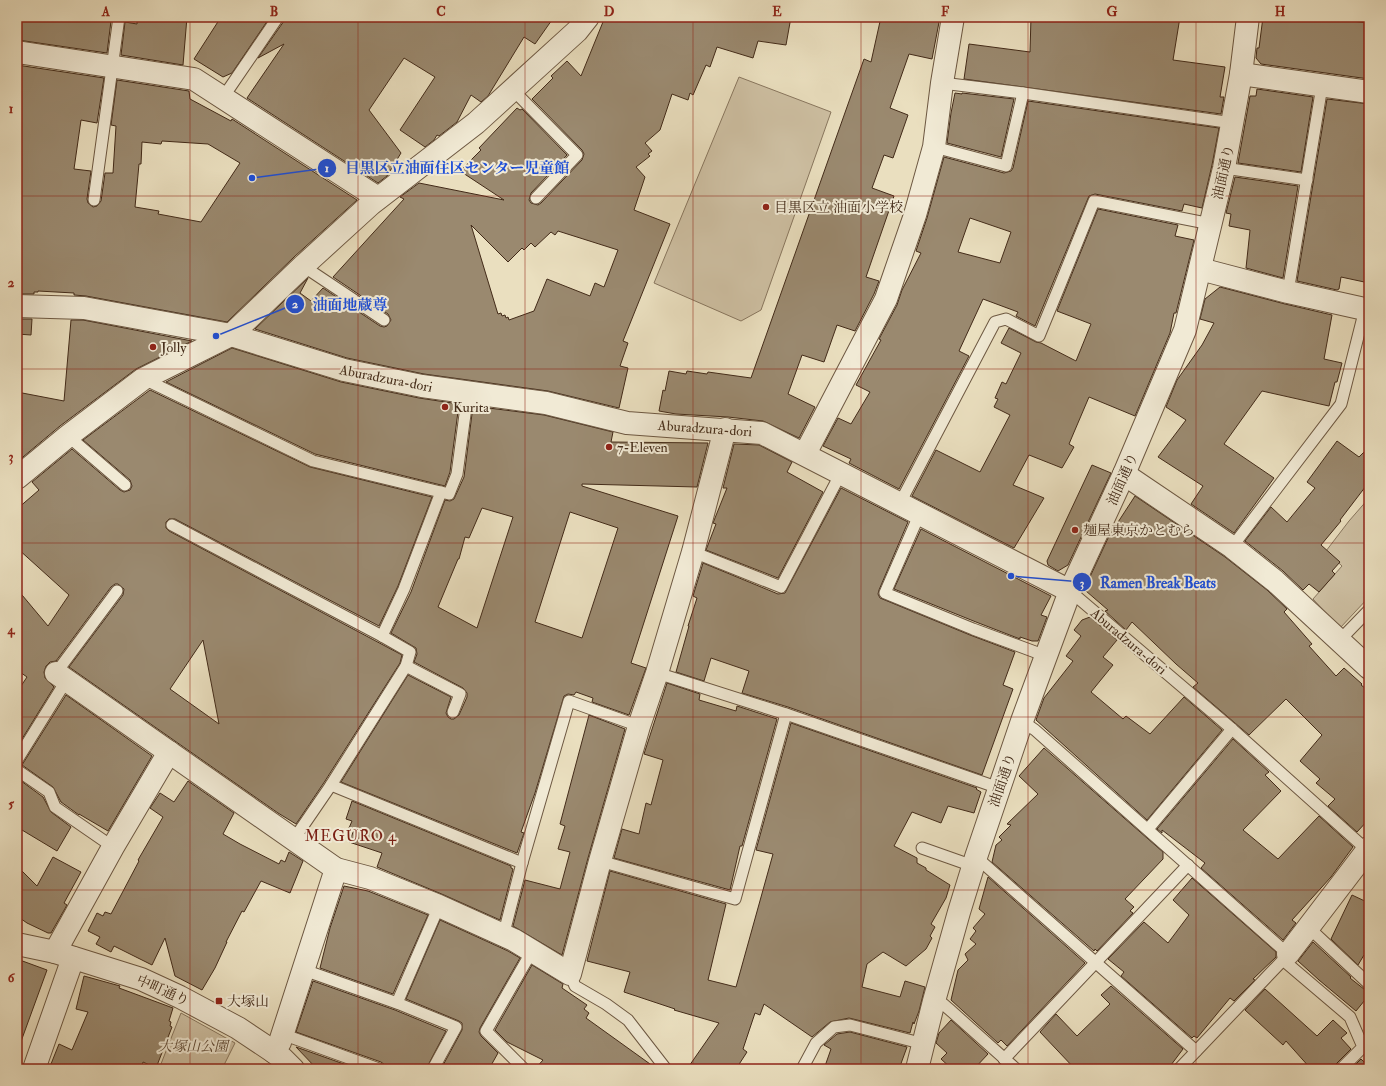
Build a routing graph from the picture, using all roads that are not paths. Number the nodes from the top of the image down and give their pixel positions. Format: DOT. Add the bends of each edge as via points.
graph roads {
  1 [pos="119,17"];
  2 [pos="278,17"];
  3 [pos="953,17"];
  4 [pos="1248,17"];
  5 [pos="585,18"];
  6 [pos="17,52"];
  7 [pos="112,67"];
  8 [pos="1241,74"];
  9 [pos="942,83"];
  10 [pos="1322,86"];
  11 [pos="513,90"];
  12 [pos="1369,92"];
  13 [pos="1023,93"];
  14 [pos="222,99"];
  15 [pos="1233,123"];
  16 [pos="934,147"];
  17 [pos="1224,168"];
  18 [pos="1307,180"];
  19 [pos="378,198"];
  20 [pos="536,198"];
  21 [pos="94,200"];
  22 [pos="1211,224"];
  23 [pos="303,266"];
  24 [pos="1200,269"];
  25 [pos="1288,292"];
  26 [pos="17,306"];
  27 [pos="1367,309"];
  28 [pos="384,320"];
  29 [pos="231,335"];
  30 [pos="143,379"];
  31 [pos="468,392"];
  32 [pos="725,429"];
  33 [pos="68,436"];
  34 [pos="805,454"];
  35 [pos="841,473"];
  36 [pos="1124,474"];
  37 [pos="17,478"];
  38 [pos="125,485"];
  39 [pos="441,492"];
  40 [pos="900,503"];
  41 [pos="920,513"];
  42 [pos="172,525"];
  43 [pos="1232,547"];
  44 [pos="692,552"];
  45 [pos="117,591"];
  46 [pos="1070,591"];
  47 [pos="1369,610"];
  48 [pos="382,636"];
  49 [pos="1339,641"];
  50 [pos="1046,656"];
  51 [pos="406,666"];
  52 [pos="1369,668"];
  53 [pos="657,673"];
  54 [pos="61,677"];
  55 [pos="453,712"];
  56 [pos="786,714"];
  57 [pos="1022,721"];
  58 [pos="639,726"];
  59 [pos="1232,729"];
  60 [pos="169,752"];
  61 [pos="17,760"];
  62 [pos="17,770"];
  63 [pos="331,785"];
  64 [pos="999,788"];
  65 [pos="1148,829"];
  66 [pos="294,839"];
  67 [pos="113,847"];
  68 [pos="922,848"];
  69 [pos="1368,849"];
  70 [pos="600,862"];
  71 [pos="975,862"];
  72 [pos="522,863"];
  73 [pos="1188,865"];
  74 [pos="336,869"];
  75 [pos="439,906"];
  76 [pos="1308,927"];
  77 [pos="502,934"];
  78 [pos="17,944"];
  79 [pos="532,951"];
  80 [pos="64,955"];
  81 [pos="1286,957"];
  82 [pos="1095,963"];
  83 [pos="304,970"];
  84 [pos="570,974"];
  85 [pos="1369,984"];
  86 [pos="934,1001"];
  87 [pos="397,1003"];
  88 [pos="278,1043"];
  89 [pos="924,1044"];
  90 [pos="1196,1051"];
  91 [pos="1004,1058"];
  92 [pos="34,1069"];
  93 [pos="293,1069"];
  94 [pos="379,1069"];
  95 [pos="433,1069"];
  96 [pos="524,1069"];
  97 [pos="666,1069"];
  98 [pos="802,1069"];
  99 [pos="917,1069"];
  100 [pos="1016,1069"];
  101 [pos="1179,1069"];
  102 [pos="1341,1069"];
  1 -- 7 [label="lane"];
  2 -- 14 [label="lane"];
  3 -- 9 [label="street"];
  4 -- 8 [label="street, 油面通り"];
  5 -- 11 [label="street"];
  6 -- 7 [label="street"];
  7 -- 14 [label="street" via="194,79"];
  7 -- 21 [label="lane"];
  8 -- 10 [label="street"];
  8 -- 15 [label="street, 油面通り"];
  9 -- 13 [label="lane"];
  9 -- 16 [label="street"];
  10 -- 12 [label="street"];
  10 -- 18 [label="lane"];
  11 -- 19 [label="street" via="476,123"];
  11 -- 20 [label="lane" via="577,156"];
  13 -- 15 [label="lane"];
  13 -- 16 [label="lane" via="1006,166"];
  14 -- 19 [label="street"];
  15 -- 17 [label="street, 油面通り"];
  16 -- 34 [label="street" via="916,215 886,299"];
  17 -- 18 [label="lane"];
  17 -- 22 [label="street, 油面通り"];
  18 -- 25 [label="lane"];
  19 -- 23 [label="street"];
  22 -- 24 [label="street, 油面通り"];
  22 -- 40 [label="lane" via="1094,201 1039,336 1006,319 995,322"];
  23 -- 28 [label="lane"];
  23 -- 29 [label="street"];
  24 -- 25 [label="street"];
  24 -- 36 [label="street, 油面通り" via="1185,330"];
  25 -- 27 [label="street"];
  26 -- 29 [label="street, Aburadzura-dori" via="84,308"];
  27 -- 43 [label="lane" via="1341,404"];
  29 -- 30 [label="street"];
  29 -- 31 [label="street, Aburadzura-dori" via="344,370 422,386"];
  30 -- 33 [label="street"];
  30 -- 39 [label="lane" via="313,461"];
  31 -- 32 [label="street, Aburadzura-dori" via="546,403 626,423"];
  31 -- 39 [label="lane" via="456,474 450,494"];
  32 -- 34 [label="street, Aburadzura-dori" via="762,432"];
  32 -- 44 [label="street"];
  33 -- 37 [label="street"];
  33 -- 38 [label="lane"];
  34 -- 35 [label="street, Aburadzura-dori"];
  35 -- 40 [label="street, Aburadzura-dori"];
  35 -- 44 [label="lane" via="781,587"];
  36 -- 43 [label="street"];
  36 -- 46 [label="street, 油面通り"];
  39 -- 48 [label="lane" via="404,589"];
  40 -- 41 [label="street, Aburadzura-dori"];
  41 -- 46 [label="street, Aburadzura-dori"];
  41 -- 50 [label="lane" via="885,593"];
  42 -- 48 [label="lane"];
  43 -- 49 [label="street" via="1275,581"];
  44 -- 53 [label="street"];
  45 -- 54 [label="lane"];
  46 -- 50 [label="street, 油面通り"];
  46 -- 59 [label="lane, Aburadzura-dori"];
  47 -- 49 [label="lane"];
  48 -- 51 [label="lane" via="410,652"];
  49 -- 52 [label="street"];
  50 -- 57 [label="street, 油面通り"];
  51 -- 55 [label="lane" via="460,694"];
  51 -- 63 [label="lane"];
  53 -- 56 [label="lane"];
  53 -- 58 [label="street"];
  54 -- 60 [label="street"];
  54 -- 61 [label="lane"];
  56 -- 64 [label="lane"];
  56 -- 70 [label="lane" via="735,899"];
  57 -- 64 [label="street, 油面通り"];
  57 -- 65 [label="lane"];
  58 -- 70 [label="street"];
  58 -- 72 [label="lane" via="569,702"];
  59 -- 65 [label="lane"];
  59 -- 69 [label="lane, Aburadzura-dori"];
  60 -- 66 [label="street"];
  60 -- 67 [label="street"];
  62 -- 67 [label="lane" via="49,792 55,807"];
  63 -- 66 [label="lane"];
  63 -- 72 [label="lane"];
  64 -- 71 [label="street, 油面通り"];
  65 -- 73 [label="lane"];
  66 -- 74 [label="street"];
  67 -- 80 [label="street"];
  68 -- 71 [label="lane"];
  69 -- 76 [label="street"];
  70 -- 84 [label="street"];
  71 -- 82 [label="lane"];
  71 -- 86 [label="street, 油面通り"];
  72 -- 77 [label="lane"];
  73 -- 81 [label="lane"];
  73 -- 82 [label="lane"];
  74 -- 75 [label="street" via="370,878"];
  74 -- 83 [label="street"];
  75 -- 77 [label="street"];
  75 -- 87 [label="lane"];
  76 -- 81 [label="street"];
  76 -- 85 [label="lane"];
  77 -- 79 [label="street"];
  78 -- 80 [label="street, 中町通り"];
  79 -- 84 [label="street"];
  79 -- 96 [label="lane" via="486,1030"];
  80 -- 88 [label="street, 中町通り" via="142,979 180,996 238,1028"];
  80 -- 92 [label="street"];
  81 -- 90 [label="lane"];
  81 -- 102 [label="lane" via="1350,1017 1363,1048"];
  82 -- 90 [label="lane"];
  82 -- 91 [label="lane"];
  83 -- 87 [label="lane"];
  83 -- 88 [label="street"];
  84 -- 97 [label="lane" via="575,986 628,1020"];
  86 -- 89 [label="street, 油面通り"];
  86 -- 91 [label="lane" via="943,1004"];
  87 -- 95 [label="lane" via="456,1027"];
  88 -- 93 [label="street, 中町通り"];
  88 -- 94 [label="lane"];
  89 -- 98 [label="lane" via="850,1025 834,1027 816,1043"];
  89 -- 99 [label="street, 油面通り"];
  90 -- 101 [label="lane"];
  91 -- 100 [label="lane"];
}
